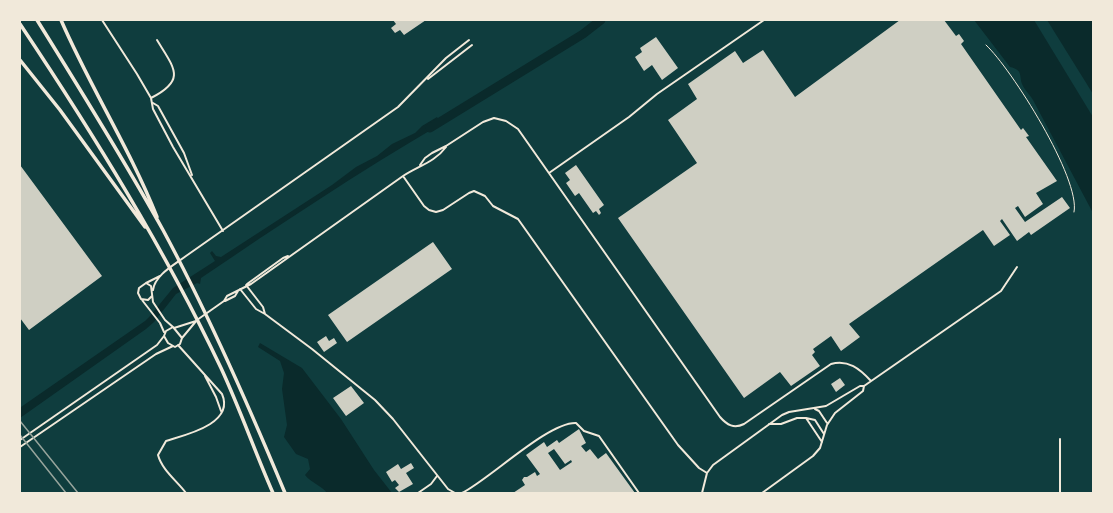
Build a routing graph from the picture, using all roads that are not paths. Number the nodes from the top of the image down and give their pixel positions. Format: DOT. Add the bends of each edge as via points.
graph roads {
  1 [pos="37,20"];
  2 [pos="61,20"];
  3 [pos="102,20"];
  4 [pos="764,20"];
  5 [pos="20,24"];
  6 [pos="157,40"];
  7 [pos="469,40"];
  8 [pos="472,45"];
  9 [pos="986,45"];
  10 [pos="20,60"];
  11 [pos="426,81"];
  12 [pos="151,98"];
  13 [pos="153,103"];
  14 [pos="446,146"];
  15 [pos="420,165"];
  16 [pos="549,173"];
  17 [pos="403,176"];
  18 [pos="194,179"];
  19 [pos="1074,212"];
  20 [pos="163,230"];
  21 [pos="223,231"];
  22 [pos="152,237"];
  23 [pos="1017,267"];
  24 [pos="161,275"];
  25 [pos="146,283"];
  26 [pos="247,285"];
  27 [pos="153,290"];
  28 [pos="239,290"];
  29 [pos="152,296"];
  30 [pos="141,299"];
  31 [pos="224,301"];
  32 [pos="265,314"];
  33 [pos="197,320"];
  34 [pos="174,328"];
  35 [pos="164,334"];
  36 [pos="182,338"];
  37 [pos="178,345"];
  38 [pos="173,346"];
  39 [pos="204,375"];
  40 [pos="871,381"];
  41 [pos="864,386"];
  42 [pos="814,409"];
  43 [pos="221,411"];
  44 [pos="806,418"];
  45 [pos="768,425"];
  46 [pos="827,425"];
  47 [pos="825,435"];
  48 [pos="1060,439"];
  49 [pos="20,440"];
  50 [pos="822,443"];
  51 [pos="20,447"];
  52 [pos="707,473"];
  53 [pos="437,476"];
  54 [pos="186,493"];
  55 [pos="273,493"];
  56 [pos="285,493"];
  57 [pos="418,493"];
  58 [pos="455,493"];
  59 [pos="462,493"];
  60 [pos="639,493"];
  61 [pos="702,493"];
  62 [pos="762,493"];
  63 [pos="1060,493"];
  1 -- 20 [label="highway"];
  2 -- 20 [label="highway" via="88,79 147,192"];
  3 -- 12 [label="street"];
  4 -- 16 [label="street"];
  5 -- 22 [label="highway" via="122,181"];
  6 -- 12 [label="street" via="171,62 174,77 169,88"];
  7 -- 11 [label="street" via="446,58"];
  8 -- 11 [label="street"];
  9 -- 19 [label="lane" via="1014,80 1061,160 1075,199"];
  10 -- 22 [label="highway" via="60,110"];
  11 -- 21 [label="street" via="398,107"];
  12 -- 13 [label="street"];
  13 -- 18 [label="street" via="156,116"];
  13 -- 18 [label="street" via="158,106 177,139"];
  14 -- 15 [label="street" via="425,158"];
  14 -- 15 [label="street" via="434,160"];
  14 -- 16 [label="street" via="477,124 494,118 510,123 526,139"];
  15 -- 17 [label="street"];
  16 -- 40 [label="street" via="720,417 728,424 744,424 831,364 844,362"];
  17 -- 26 [label="street" via="290,255 282,258"];
  17 -- 52 [label="street" via="429,210 443,210 474,192 485,196 494,206 518,219 678,445"];
  18 -- 21 [label="street"];
  20 -- 56 [label="highway" via="236,379"];
  21 -- 24 [label="street"];
  22 -- 55 [label="highway" via="221,369"];
  23 -- 40 [label="street" via="1001,291"];
  24 -- 25 [label="street"];
  24 -- 27 [label="street"];
  25 -- 27 [label="street"];
  25 -- 30 [label="street" via="139,289"];
  26 -- 28 [label="street"];
  26 -- 32 [label="street"];
  27 -- 29 [label="street"];
  28 -- 31 [label="street" via="227,296"];
  28 -- 31 [label="street" via="233,298"];
  28 -- 32 [label="street"];
  29 -- 30 [label="street" via="148,300"];
  29 -- 34 [label="street" via="156,306"];
  30 -- 35 [label="street" via="160,323"];
  31 -- 33 [label="street"];
  32 -- 53 [label="street" via="375,400"];
  33 -- 34 [label="street"];
  33 -- 36 [label="street"];
  34 -- 35 [label="street"];
  34 -- 36 [label="street"];
  35 -- 38 [label="street" via="168,343"];
  35 -- 49 [label="street" via="157,345"];
  36 -- 37 [label="street"];
  37 -- 38 [label="street"];
  37 -- 39 [label="street"];
  38 -- 51 [label="street" via="160,351"];
  39 -- 43 [label="street"];
  39 -- 43 [label="street" via="222,394 225,403"];
  40 -- 41 [label="street"];
  41 -- 42 [label="street" via="826,406"];
  41 -- 46 [label="street" via="863,390 835,413"];
  42 -- 45 [label="street" via="789,412"];
  42 -- 46 [label="street" via="819,411"];
  43 -- 54 [label="street" via="221,415 214,421 186,437 166,441 158,455 160,465"];
  44 -- 45 [label="street"];
  44 -- 47 [label="street" via="815,420"];
  44 -- 50 [label="street"];
  45 -- 52 [label="street" via="729,452"];
  46 -- 47 [label="street"];
  47 -- 50 [label="street"];
  48 -- 63 [label="street"];
  50 -- 62 [label="street" via="813,456"];
  52 -- 61 [label="street"];
  53 -- 57 [label="street"];
  53 -- 58 [label="street"];
  59 -- 60 [label="street" via="541,438 570,423 576,423 584,431 599,436"];
}
